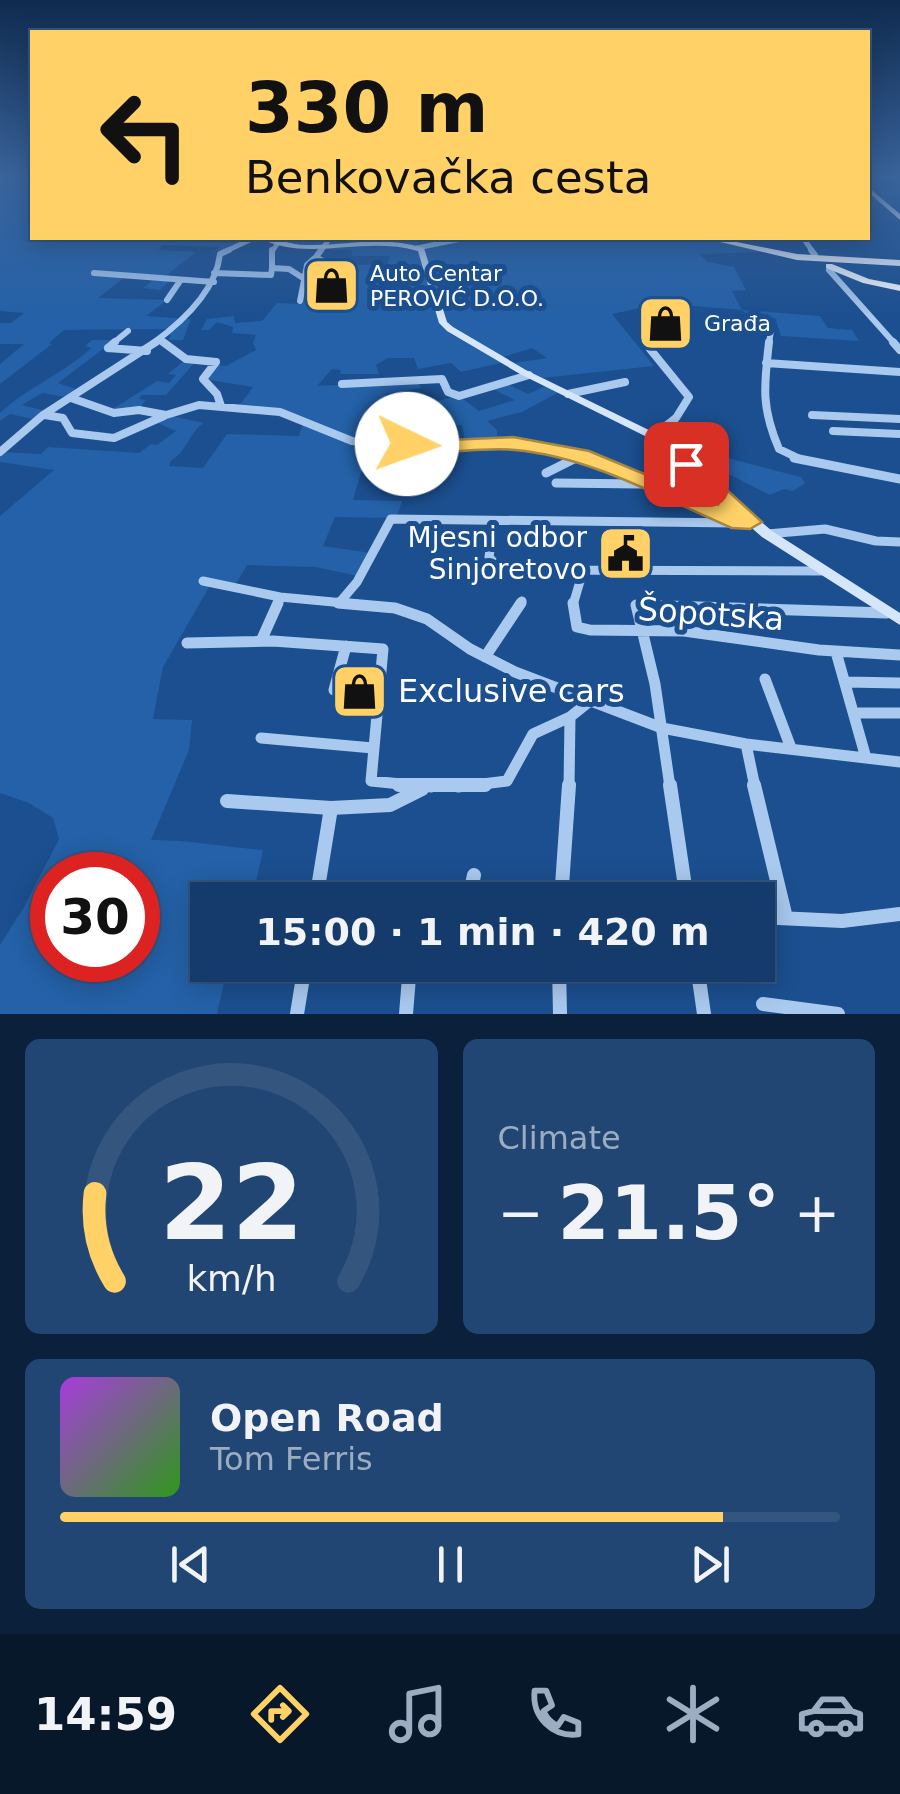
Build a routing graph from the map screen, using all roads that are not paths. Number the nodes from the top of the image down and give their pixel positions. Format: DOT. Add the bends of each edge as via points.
graph roads {
  1 [pos="250,240"];
  2 [pos="267,240"];
  3 [pos="328,240"];
  4 [pos="456,240"];
  5 [pos="716,240"];
  6 [pos="725,240"];
  7 [pos="804,240"];
  8 [pos="276,244"];
  9 [pos="322,248"];
  10 [pos="417,248"];
  11 [pos="815,255"];
  12 [pos="791,256"];
  13 [pos="316,257"];
  14 [pos="900,263"];
  15 [pos="272,268"];
  16 [pos="829,270"];
  17 [pos="94,273"];
  18 [pos="346,274"];
  19 [pos="214,278"];
  20 [pos="303,278"];
  21 [pos="180,281"];
  22 [pos="900,287"];
  23 [pos="167,300"];
  24 [pos="300,301"];
  25 [pos="771,330"];
  26 [pos="128,331"];
  27 [pos="162,341"];
  28 [pos="650,349"];
  29 [pos="148,350"];
  30 [pos="169,350"];
  31 [pos="900,350"];
  32 [pos="766,362"];
  33 [pos="900,372"];
  34 [pos="529,376"];
  35 [pos="625,382"];
  36 [pos="342,384"];
  37 [pos="568,394"];
  38 [pos="71,398"];
  39 [pos="221,406"];
  40 [pos="44,415"];
  41 [pos="166,415"];
  42 [pos="812,415"];
  43 [pos="900,420"];
  44 [pos="833,430"];
  45 [pos="900,434"];
  46 [pos="653,436"];
  47 [pos="0,452"];
  48 [pos="581,455"];
  49 [pos="546,474"];
  50 [pos="900,479"];
  51 [pos="556,483"];
  52 [pos="642,483"];
  53 [pos="494,522"];
  54 [pos="746,522"];
  55 [pos="767,534"];
  56 [pos="900,542"];
  57 [pos="582,570"];
  58 [pos="821,571"];
  59 [pos="203,581"];
  60 [pos="280,597"];
  61 [pos="522,600"];
  62 [pos="340,602"];
  63 [pos="887,613"];
  64 [pos="900,620"];
  65 [pos="642,631"];
  66 [pos="261,641"];
  67 [pos="187,643"];
  68 [pos="346,646"];
  69 [pos="836,652"];
  70 [pos="900,655"];
  71 [pos="485,657"];
  72 [pos="766,679"];
  73 [pos="846,682"];
  74 [pos="900,683"];
  75 [pos="334,690"];
  76 [pos="590,700"];
  77 [pos="856,713"];
  78 [pos="900,713"];
  79 [pos="570,717"];
  80 [pos="662,728"];
  81 [pos="261,738"];
  82 [pos="746,744"];
  83 [pos="373,748"];
  84 [pos="791,748"];
  85 [pos="866,758"];
  86 [pos="900,762"];
  87 [pos="422,788"];
  88 [pos="228,801"];
  89 [pos="331,808"];
  90 [pos="474,875"];
  91 [pos="319,882"];
  92 [pos="473,882"];
  93 [pos="563,882"];
  94 [pos="684,882"];
  95 [pos="900,914"];
  96 [pos="775,918"];
  97 [pos="786,918"];
  98 [pos="302,982"];
  99 [pos="409,982"];
  100 [pos="559,982"];
  101 [pos="699,982"];
  102 [pos="763,1004"];
  103 [pos="297,1014"];
  104 [pos="406,1014"];
  105 [pos="560,1014"];
  106 [pos="704,1014"];
  107 [pos="838,1014"];
  1 -- 19 [label="street" via="220,254"];
  2 -- 8 [label="main road"];
  3 -- 9 [label="street"];
  4 -- 10 [label="street"];
  5 -- 12 [label="highway"];
  6 -- 14 [label="highway" via="801,256"];
  7 -- 11 [label="street"];
  8 -- 9 [label="main road"];
  8 -- 15 [label="street"];
  9 -- 10 [label="main road" via="376,241"];
  9 -- 13 [label="street"];
  10 -- 34 [label="main road" via="444,324"];
  12 -- 14 [label="highway"];
  12 -- 22 [label="highway"];
  13 -- 18 [label="street"];
  13 -- 20 [label="street"];
  14 -- 22 [label="highway" via="872,273"];
  15 -- 19 [label="street" via="271,275"];
  15 -- 20 [label="street"];
  16 -- 31 [label="street"];
  17 -- 21 [label="street"];
  19 -- 21 [label="street"];
  19 -- 27 [label="street"];
  20 -- 24 [label="street"];
  21 -- 23 [label="street"];
  25 -- 32 [label="street"];
  26 -- 29 [label="street" via="108,348"];
  27 -- 29 [label="street"];
  27 -- 30 [label="street"];
  28 -- 46 [label="street" via="689,396 676,418"];
  29 -- 30 [label="street"];
  29 -- 38 [label="street"];
  30 -- 39 [label="street" via="216,362 203,379"];
  32 -- 33 [label="street"];
  32 -- 50 [label="street" via="765,417 780,449 797,460"];
  34 -- 36 [label="street" via="458,396 442,379"];
  34 -- 37 [label="main road"];
  35 -- 37 [label="street"];
  37 -- 46 [label="main road"];
  38 -- 40 [label="street"];
  38 -- 41 [label="street" via="114,413"];
  39 -- 41 [label="street" via="190,406"];
  39 -- 48 [label="street" via="292,415 352,440 426,448 513,444"];
  40 -- 41 [label="street" via="63,418 72,433 105,439"];
  40 -- 47 [label="street"];
  42 -- 43 [label="street"];
  44 -- 45 [label="street"];
  46 -- 54 [label="main road"];
  48 -- 49 [label="street"];
  48 -- 52 [label="street"];
  51 -- 52 [label="street"];
  52 -- 54 [label="street"];
  53 -- 54 [label="street"];
  53 -- 57 [label="street" via="489,557 497,566"];
  53 -- 62 [label="street" via="392,519"];
  54 -- 55 [label="main road"];
  55 -- 56 [label="street" via="826,529"];
  55 -- 58 [label="main road"];
  57 -- 58 [label="street"];
  57 -- 65 [label="street, Šopotska" via="572,599 577,627"];
  58 -- 63 [label="main road"];
  59 -- 60 [label="street"];
  60 -- 62 [label="street"];
  60 -- 66 [label="street"];
  61 -- 71 [label="street"];
  62 -- 71 [label="street" via="426,618"];
  63 -- 64 [label="main road"];
  63 -- 65 [label="street" via="636,605"];
  65 -- 69 [label="street, Šopotska"];
  65 -- 80 [label="street"];
  66 -- 67 [label="street"];
  66 -- 68 [label="street"];
  68 -- 75 [label="street"];
  68 -- 83 [label="street" via="383,649"];
  69 -- 70 [label="street, Šopotska"];
  69 -- 73 [label="street"];
  71 -- 76 [label="street"];
  72 -- 84 [label="street"];
  73 -- 74 [label="street"];
  73 -- 77 [label="street"];
  76 -- 79 [label="street"];
  76 -- 80 [label="street"];
  77 -- 78 [label="street"];
  77 -- 85 [label="street"];
  79 -- 87 [label="street" via="528,739 507,782"];
  79 -- 93 [label="street"];
  80 -- 82 [label="street"];
  80 -- 94 [label="street"];
  81 -- 83 [label="street"];
  82 -- 84 [label="street"];
  82 -- 97 [label="street"];
  83 -- 87 [label="street" via="372,781"];
  84 -- 85 [label="street"];
  85 -- 86 [label="street"];
  87 -- 89 [label="street" via="388,809"];
  88 -- 89 [label="street"];
  89 -- 91 [label="street"];
  90 -- 92 [label="street"];
  95 -- 97 [label="street"];
  96 -- 97 [label="street"];
  98 -- 103 [label="street"];
  99 -- 104 [label="street"];
  100 -- 105 [label="street"];
  101 -- 106 [label="street"];
  102 -- 107 [label="street"];
}
